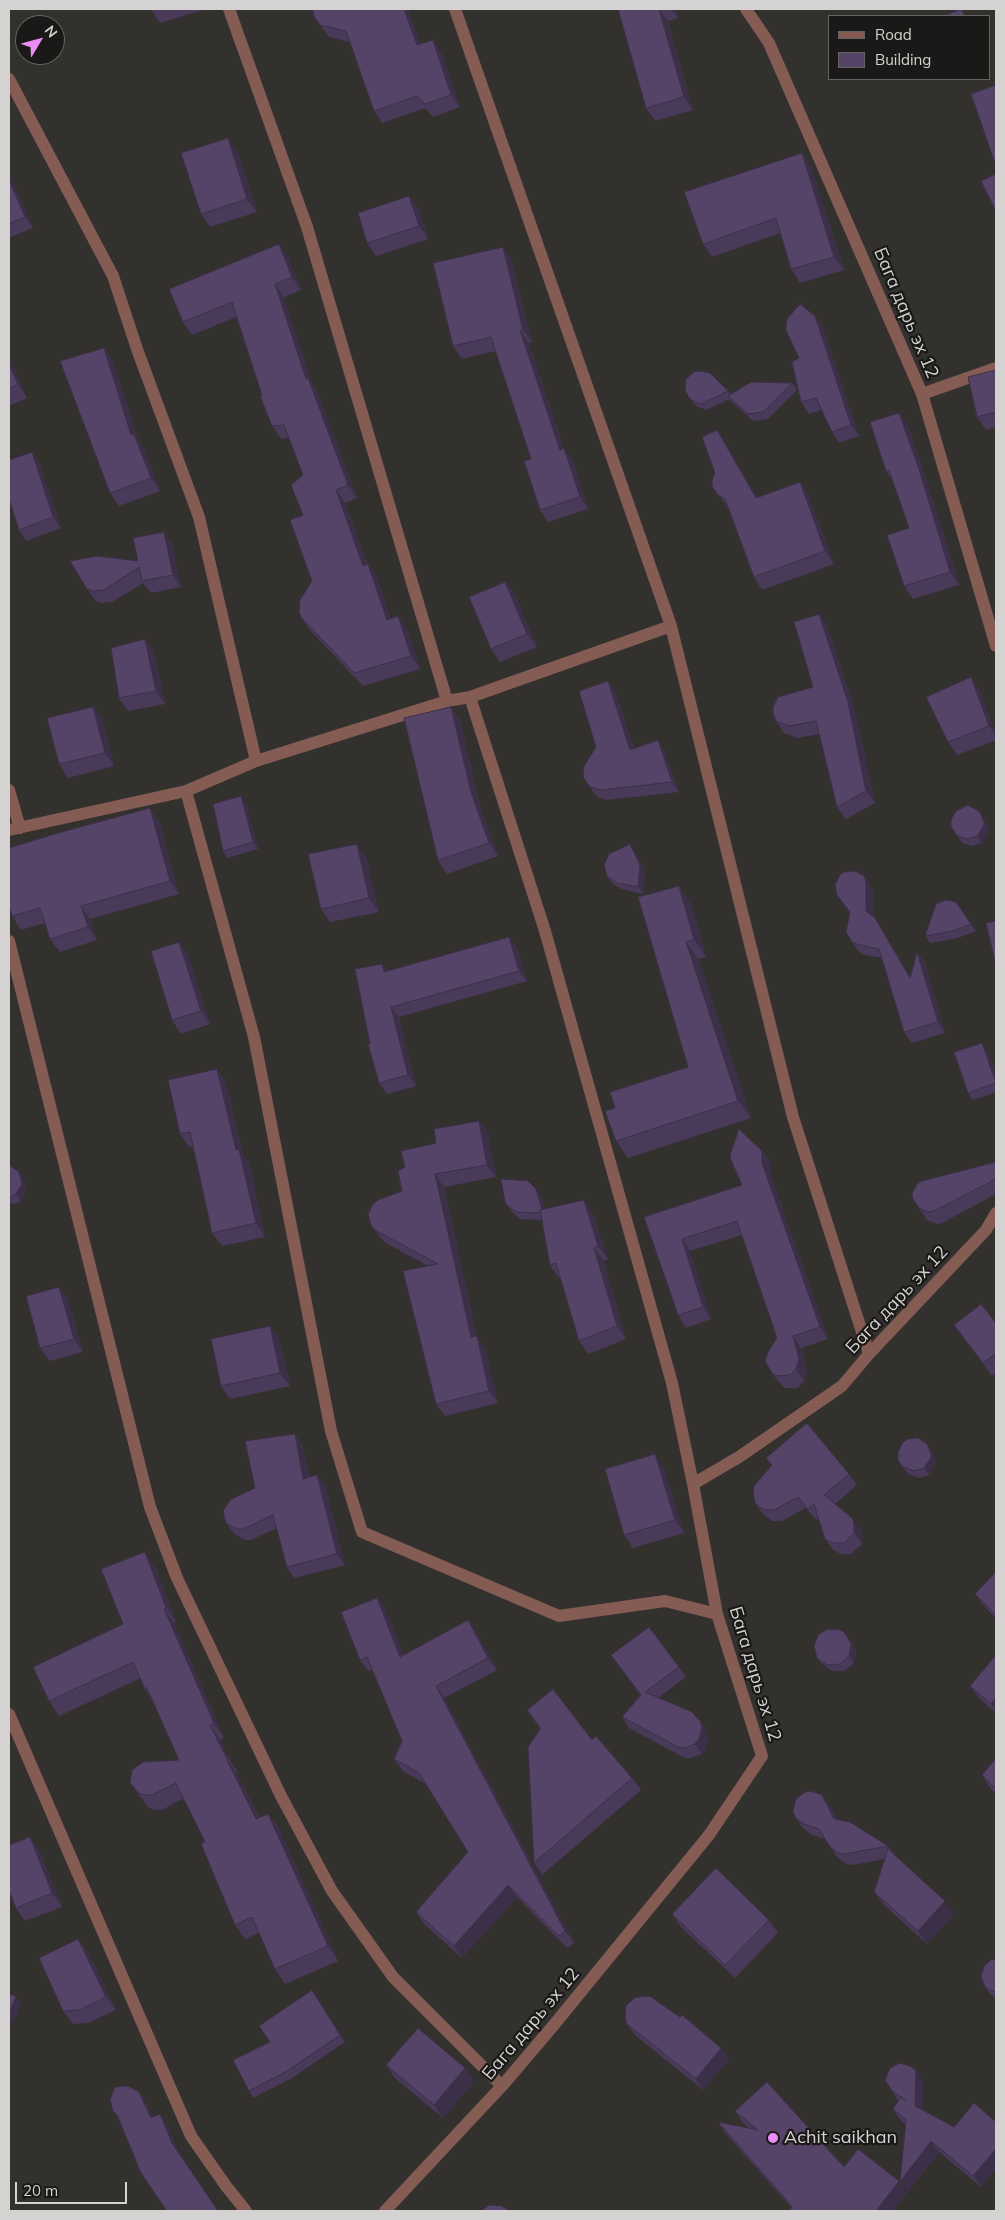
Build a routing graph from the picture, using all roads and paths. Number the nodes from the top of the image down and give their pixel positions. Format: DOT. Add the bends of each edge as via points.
graph roads {
  1 [pos="229,9"];
  2 [pos="456,9"];
  3 [pos="746,9"];
  4 [pos="9,79"];
  5 [pos="996,368"];
  6 [pos="922,394"];
  7 [pos="671,626"];
  8 [pos="996,646"];
  9 [pos="470,697"];
  10 [pos="447,701"];
  11 [pos="256,761"];
  12 [pos="9,790"];
  13 [pos="186,791"];
  14 [pos="14,829"];
  15 [pos="9,941"];
  16 [pos="996,1213"];
  17 [pos="869,1354"];
  18 [pos="693,1484"];
  19 [pos="717,1614"];
  20 [pos="9,1714"];
  21 [pos="502,2086"];
  22 [pos="246,2211"];
  23 [pos="386,2211"];
  1 -- 10 [label="street" via="307,227"];
  2 -- 7 [label="street"];
  3 -- 6 [label="street, Бага дарь эх 12" via="770,43"];
  4 -- 11 [label="street" via="113,276 199,517"];
  5 -- 6 [label="street"];
  6 -- 8 [label="street, Бага дарь эх 12"];
  7 -- 9 [label="street"];
  7 -- 17 [label="street" via="793,1117"];
  9 -- 10 [label="street"];
  9 -- 18 [label="street" via="548,940 672,1383"];
  10 -- 11 [label="street"];
  11 -- 13 [label="street"];
  12 -- 14 [label="street"];
  13 -- 14 [label="street"];
  13 -- 19 [label="street" via="254,1037 331,1431 362,1532 559,1616 666,1601"];
  15 -- 21 [label="street" via="150,1508 177,1578 281,1796 332,1891 393,1977"];
  16 -- 17 [label="street, Бага дарь эх 12" via="986,1230"];
  17 -- 18 [label="street, Бага дарь эх 12" via="842,1386 739,1457"];
  18 -- 19 [label="street, Бага дарь эх 12"];
  19 -- 21 [label="street, Бага дарь эх 12" via="762,1756 709,1836"];
  20 -- 22 [label="street" via="191,2136"];
  21 -- 23 [label="street, Бага дарь эх 12"];
}
